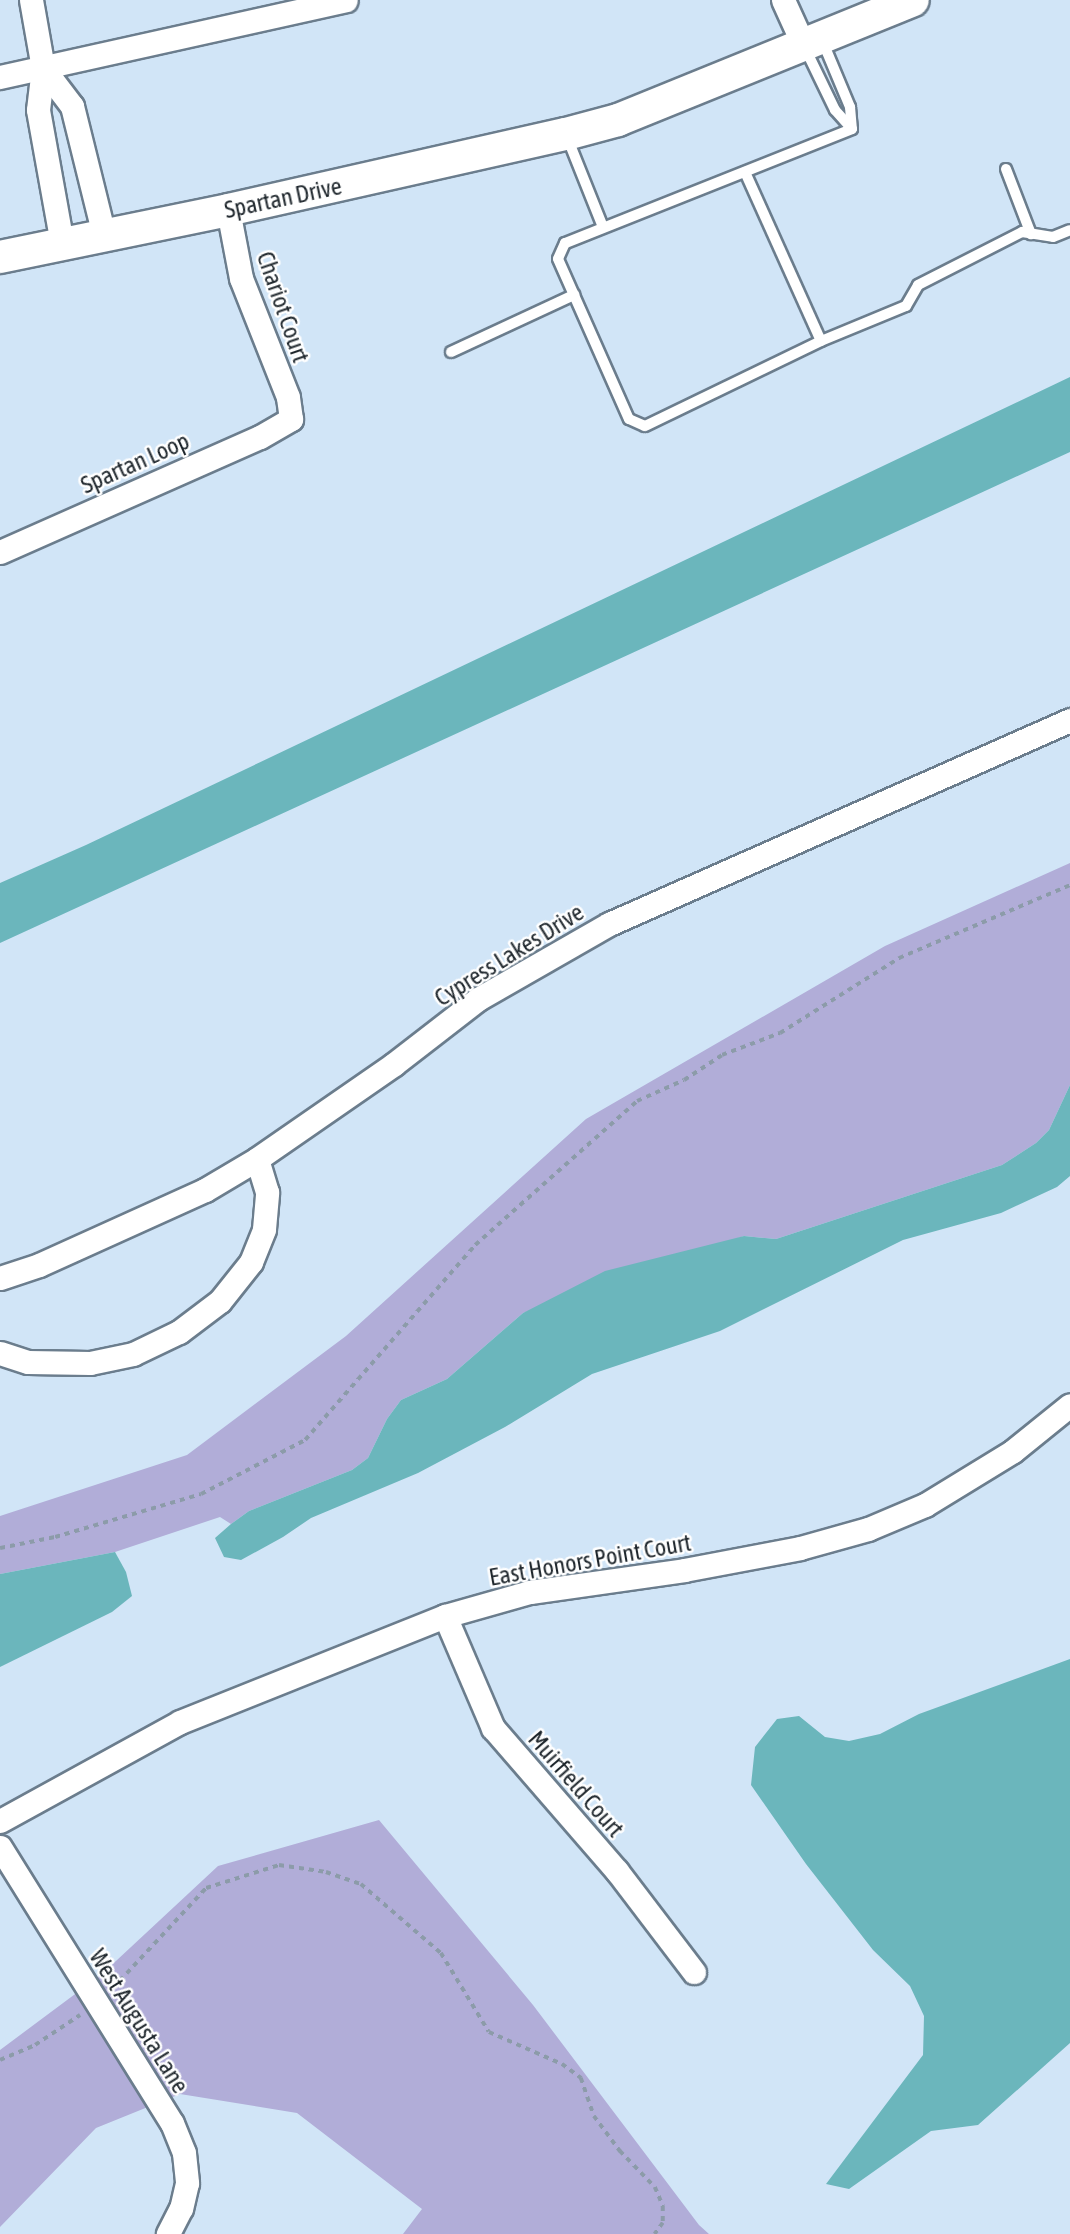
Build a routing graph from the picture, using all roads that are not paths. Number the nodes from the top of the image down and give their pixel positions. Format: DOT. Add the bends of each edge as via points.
graph roads {
  1 [pos="31,0"];
  2 [pos="346,0"];
  3 [pos="783,0"];
  4 [pos="913,0"];
  5 [pos="812,41"];
  6 [pos="43,68"];
  7 [pos="0,77"];
  8 [pos="852,130"];
  9 [pos="566,134"];
  10 [pos="1006,169"];
  11 [pos="745,172"];
  12 [pos="228,210"];
  13 [pos="604,227"];
  14 [pos="1070,230"];
  15 [pos="1031,234"];
  16 [pos="104,235"];
  17 [pos="62,244"];
  18 [pos="0,257"];
  19 [pos="574,295"];
  20 [pos="821,341"];
  21 [pos="451,352"];
  22 [pos="291,419"];
  23 [pos="0,552"];
  24 [pos="1070,720"];
  25 [pos="257,1159"];
  26 [pos="0,1278"];
  27 [pos="0,1353"];
  28 [pos="1070,1405"];
  29 [pos="445,1616"];
  30 [pos="0,1821"];
  31 [pos="0,1847"];
  32 [pos="694,1972"];
  33 [pos="168,2234"];
  1 -- 6 [label="street"];
  2 -- 6 [label="street"];
  3 -- 5 [label="street"];
  4 -- 5 [label="street, Spartan Drive"];
  5 -- 8 [label="lane" via="835,110"];
  5 -- 8 [label="lane" via="850,107"];
  5 -- 9 [label="street, Spartan Drive" via="618,120"];
  6 -- 7 [label="street"];
  6 -- 16 [label="street" via="72,106"];
  6 -- 17 [label="street" via="38,110"];
  8 -- 11 [label="lane"];
  9 -- 12 [label="street, Spartan Drive"];
  9 -- 13 [label="lane"];
  10 -- 15 [label="lane"];
  11 -- 13 [label="lane"];
  11 -- 20 [label="lane"];
  12 -- 16 [label="street, Spartan Drive"];
  12 -- 22 [label="street, Chariot Court" via="241,278 288,397"];
  13 -- 19 [label="lane" via="565,243 558,258"];
  14 -- 15 [label="lane" via="1053,237"];
  15 -- 20 [label="lane" via="1022,232 918,285 906,306"];
  16 -- 17 [label="street, Spartan Drive"];
  17 -- 18 [label="street, Spartan Drive"];
  19 -- 20 [label="lane" via="629,419 645,426"];
  19 -- 21 [label="lane"];
  22 -- 23 [label="street, Spartan Loop"];
  24 -- 25 [label="street, Cypress Lakes Drive" via="609,924 478,999"];
  25 -- 26 [label="street, Cypress Lakes Drive" via="182,1201"];
  25 -- 27 [label="street" via="267,1192 264,1229 251,1262 220,1301 179,1332 133,1354 90,1363 28,1362"];
  28 -- 29 [label="street, East Honors Point Court" via="1013,1451 925,1505 868,1529 800,1548 684,1570 530,1592"];
  29 -- 30 [label="street, East Honors Point Court" via="180,1721"];
  29 -- 32 [label="street, Muirfield Court" via="493,1728 617,1871"];
  31 -- 33 [label="street, West Augusta Lane" via="172,2123 184,2153 187,2183"];
}
